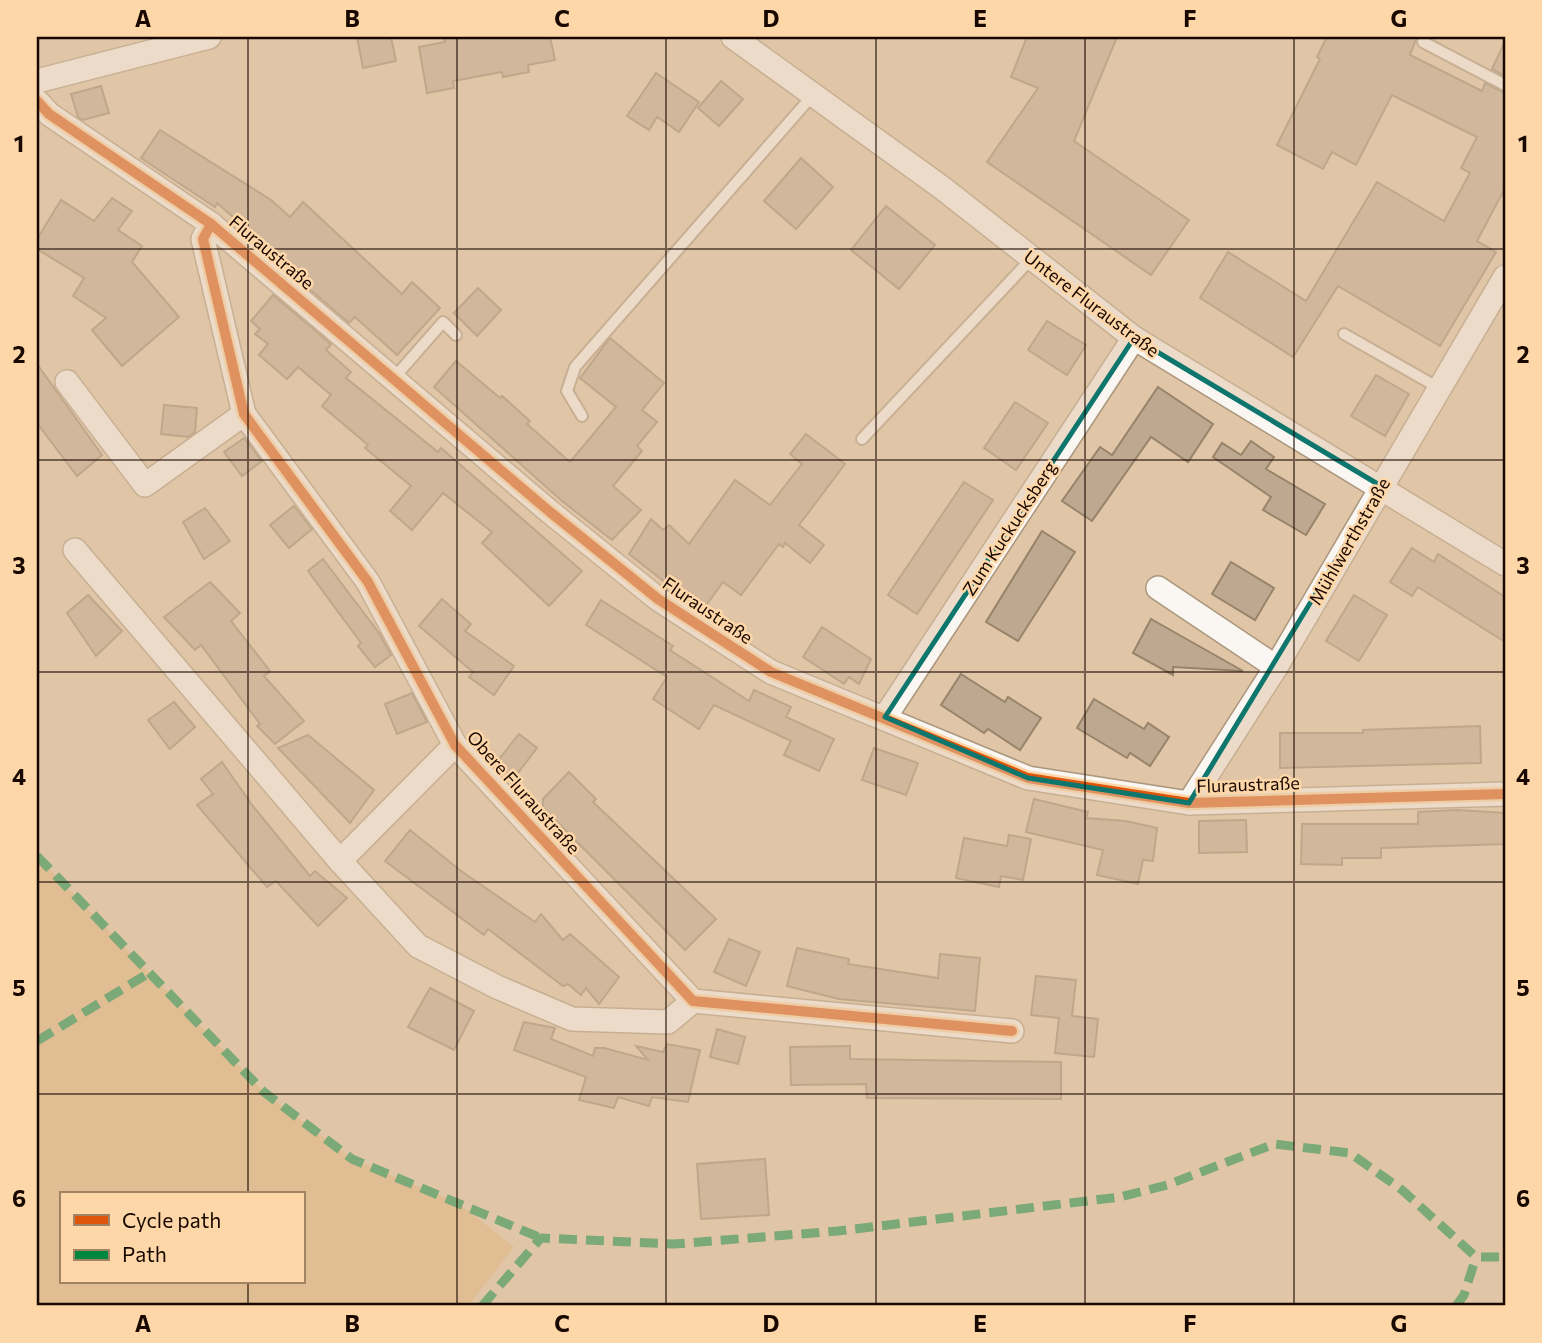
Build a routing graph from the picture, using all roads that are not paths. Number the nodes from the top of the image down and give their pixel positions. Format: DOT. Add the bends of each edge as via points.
graph roads {
  1 [pos="209,37"];
  2 [pos="733,37"];
  3 [pos="1423,42"];
  4 [pos="37,81"];
  5 [pos="1505,85"];
  6 [pos="812,96"];
  7 [pos="37,102"];
  8 [pos="211,224"];
  9 [pos="1031,258"];
  10 [pos="1505,277"];
  11 [pos="1344,334"];
  12 [pos="456,335"];
  13 [pos="1134,338"];
  14 [pos="394,378"];
  15 [pos="68,382"];
  16 [pos="1439,388"];
  17 [pos="244,414"];
  18 [pos="582,416"];
  19 [pos="862,439"];
  20 [pos="1381,486"];
  21 [pos="75,550"];
  22 [pos="1505,564"];
  23 [pos="1158,587"];
  24 [pos="1276,667"];
  25 [pos="884,717"];
  26 [pos="455,745"];
  27 [pos="1505,794"];
  28 [pos="1189,803"];
  29 [pos="340,861"];
  30 [pos="693,1001"];
  31 [pos="1012,1031"];
  1 -- 4 [label="street"];
  2 -- 6 [label="street, Untere Fluraustraße"];
  3 -- 5 [label="lane"];
  6 -- 9 [label="street, Untere Fluraustraße" via="941,187"];
  6 -- 18 [label="lane" via="575,368 567,391"];
  7 -- 8 [label="street, Fluraustraße"];
  8 -- 14 [label="street, Fluraustraße"];
  8 -- 17 [label="street, Obere Fluraustraße" via="203,239"];
  9 -- 13 [label="street, Untere Fluraustraße"];
  9 -- 19 [label="lane"];
  10 -- 16 [label="street, Mühlwerthstraße"];
  11 -- 16 [label="lane"];
  12 -- 14 [label="lane" via="443,322"];
  13 -- 20 [label="street, Untere Fluraustraße"];
  13 -- 25 [label="street, Zum Kuckucksberg"];
  14 -- 25 [label="street, Fluraustraße" via="658,599 771,672"];
  15 -- 17 [label="street" via="145,485"];
  16 -- 20 [label="street, Mühlwerthstraße"];
  17 -- 26 [label="street, Obere Fluraustraße" via="368,582"];
  20 -- 22 [label="street, Untere Fluraustraße"];
  20 -- 24 [label="street, Mühlwerthstraße"];
  21 -- 29 [label="street"];
  23 -- 24 [label="street"];
  24 -- 28 [label="street, Mühlwerthstraße"];
  25 -- 28 [label="street, Fluraustraße" via="1028,778"];
  26 -- 29 [label="street, Obere Fluraustraße"];
  26 -- 30 [label="street, Obere Fluraustraße"];
  27 -- 28 [label="street, Fluraustraße"];
  29 -- 30 [label="street" via="418,946 572,1019 668,1022"];
  30 -- 31 [label="street"];
}
